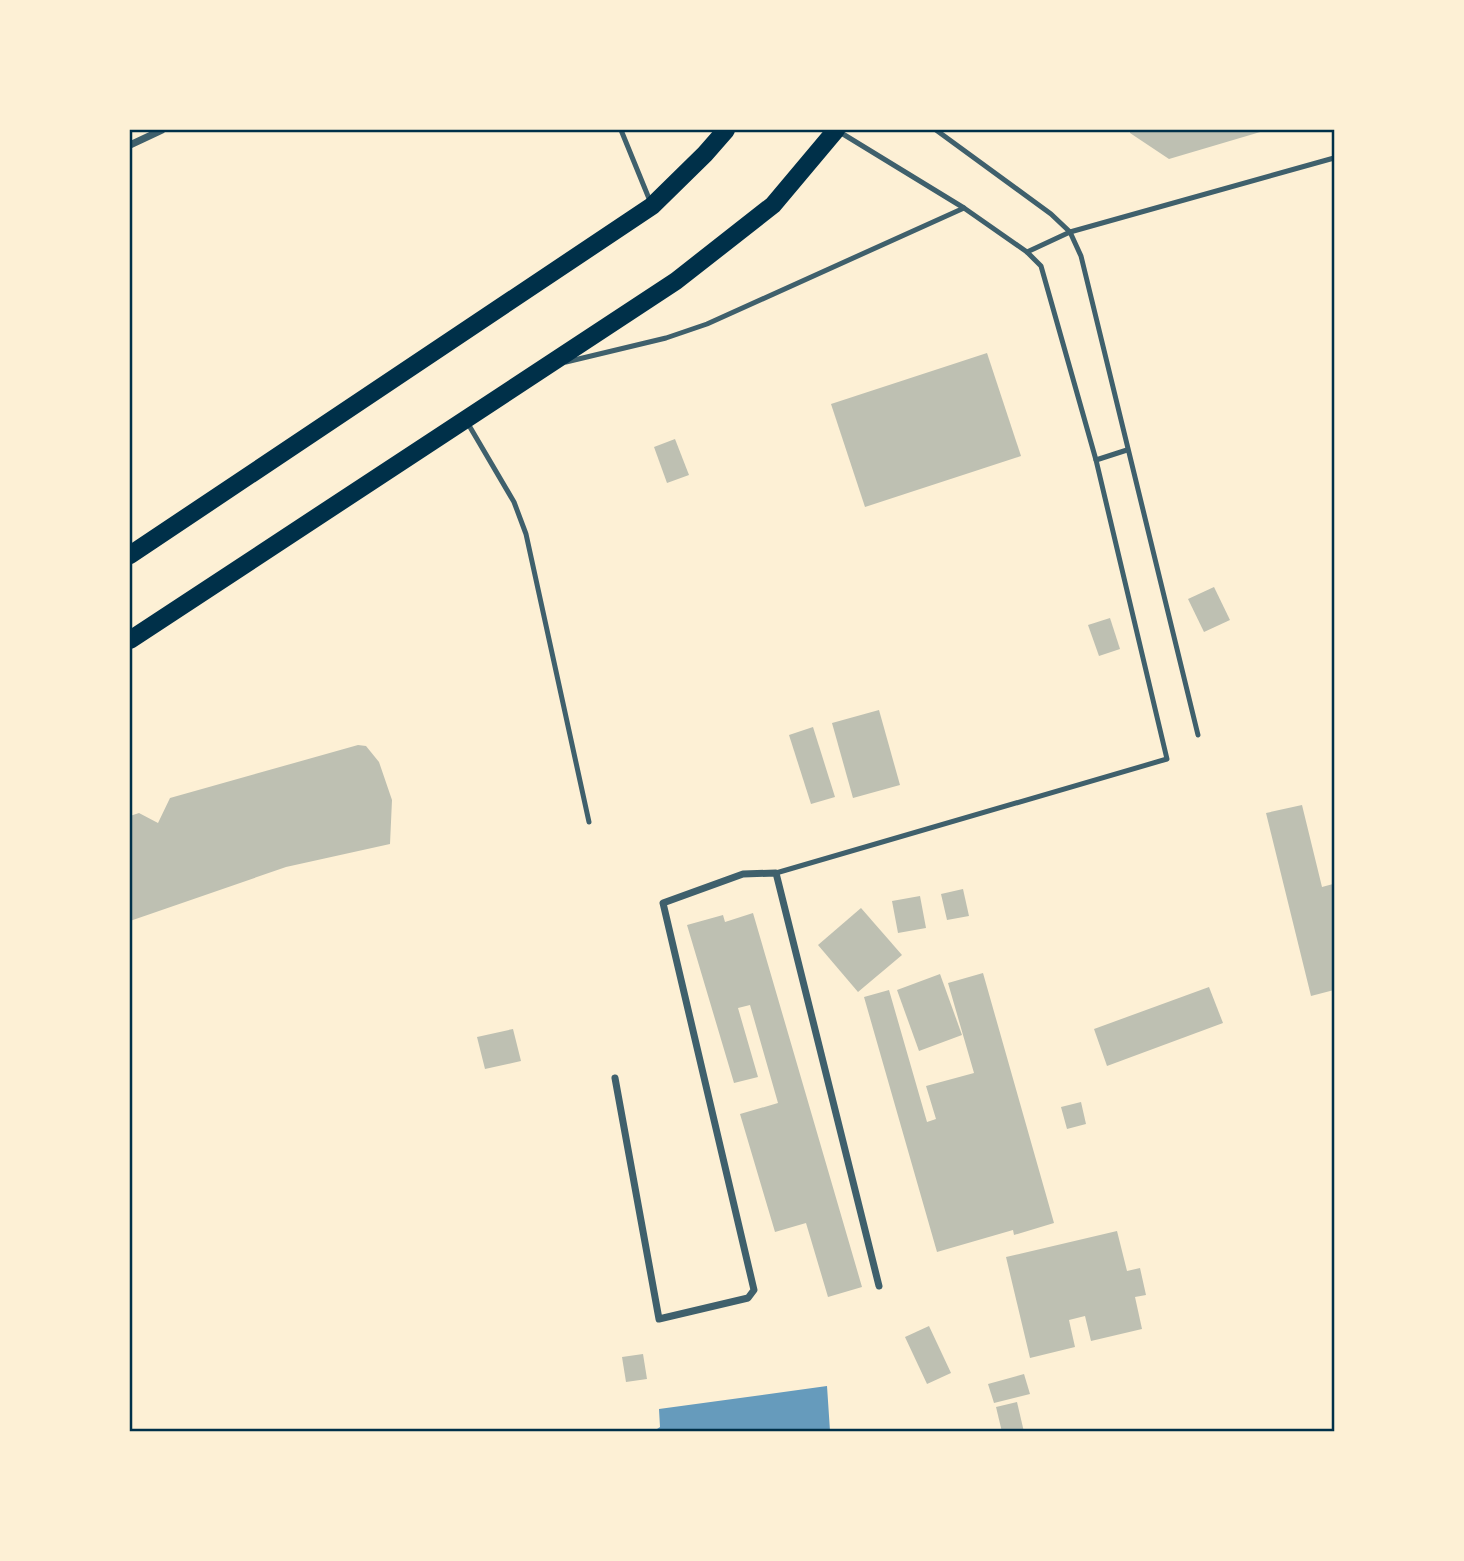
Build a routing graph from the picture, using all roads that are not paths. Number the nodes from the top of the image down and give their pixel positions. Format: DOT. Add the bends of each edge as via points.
graph roads {
  1 [pos="162,130"];
  2 [pos="621,130"];
  3 [pos="726,130"];
  4 [pos="836,130"];
  5 [pos="936,130"];
  6 [pos="130,145"];
  7 [pos="1335,158"];
  8 [pos="652,205"];
  9 [pos="964,208"];
  10 [pos="1070,232"];
  11 [pos="1027,252"];
  12 [pos="546,367"];
  13 [pos="465,420"];
  14 [pos="1127,450"];
  15 [pos="1096,460"];
  16 [pos="130,555"];
  17 [pos="130,640"];
  18 [pos="1198,735"];
  19 [pos="589,822"];
  20 [pos="776,873"];
  21 [pos="615,1078"];
  22 [pos="879,1286"];
  1 -- 6 [label="street"];
  2 -- 8 [label="lane"];
  3 -- 8 [label="main road"];
  4 -- 9 [label="lane"];
  4 -- 12 [label="main road" via="773,205 676,281"];
  5 -- 10 [label="lane"];
  7 -- 10 [label="lane"];
  8 -- 16 [label="main road"];
  9 -- 11 [label="lane"];
  9 -- 12 [label="lane" via="707,324"];
  10 -- 11 [label="lane"];
  10 -- 14 [label="lane" via="1081,256"];
  11 -- 15 [label="lane" via="1041,266"];
  12 -- 13 [label="main road"];
  13 -- 17 [label="main road"];
  13 -- 19 [label="lane" via="514,502 526,534"];
  14 -- 15 [label="lane"];
  14 -- 18 [label="lane"];
  15 -- 20 [label="lane" via="1167,759"];
  20 -- 21 [label="street" via="743,874 663,903 754,1290 748,1298 659,1320"];
  20 -- 22 [label="street"];
}
